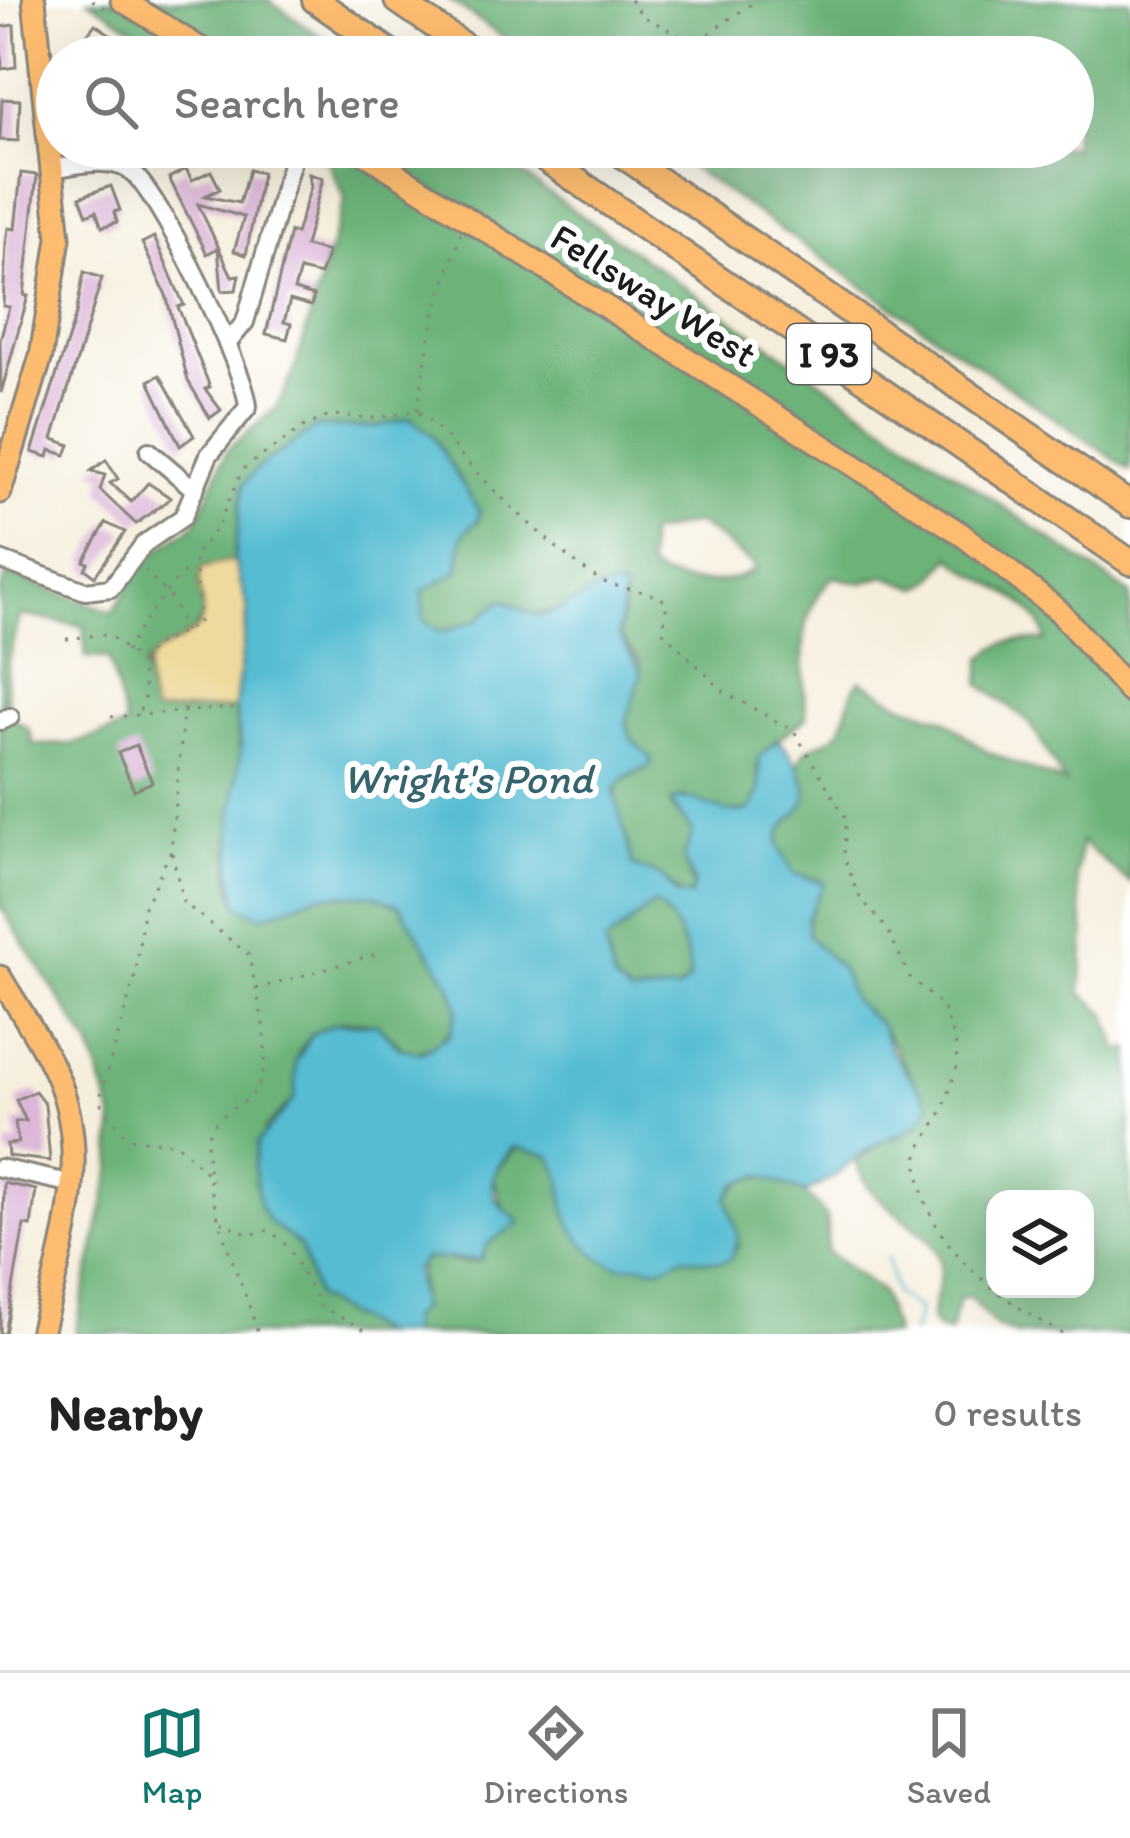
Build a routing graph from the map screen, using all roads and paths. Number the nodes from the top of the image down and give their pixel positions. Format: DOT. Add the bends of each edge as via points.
graph roads {
  1 [pos="122,0"];
  2 [pos="151,0"];
  3 [pos="315,0"];
  4 [pos="397,0"];
  5 [pos="630,0"];
  6 [pos="757,0"];
  7 [pos="38,5"];
  8 [pos="41,36"];
  9 [pos="180,36"];
  10 [pos="197,36"];
  11 [pos="367,36"];
  12 [pos="449,36"];
  13 [pos="681,36"];
  14 [pos="705,36"];
  15 [pos="56,168"];
  16 [pos="121,168"];
  17 [pos="290,168"];
  18 [pos="388,168"];
  19 [pos="558,168"];
  20 [pos="641,168"];
  21 [pos="466,218"];
  22 [pos="227,344"];
  23 [pos="417,411"];
  24 [pos="149,451"];
  25 [pos="196,490"];
  26 [pos="0,492"];
  27 [pos="1130,505"];
  28 [pos="134,556"];
  29 [pos="0,560"];
  30 [pos="1130,562"];
  31 [pos="193,567"];
  32 [pos="166,593"];
  33 [pos="186,633"];
  34 [pos="66,639"];
  35 [pos="126,654"];
  36 [pos="141,662"];
  37 [pos="1130,692"];
  38 [pos="184,707"];
  39 [pos="233,708"];
  40 [pos="139,713"];
  41 [pos="111,717"];
  42 [pos="171,851"];
  43 [pos="380,953"];
  44 [pos="0,977"];
  45 [pos="255,990"];
  46 [pos="0,1168"];
  47 [pos="213,1178"];
  48 [pos="73,1184"];
  49 [pos="219,1220"];
  50 [pos="41,1334"];
  51 [pos="258,1334"];
  52 [pos="372,1334"];
  53 [pos="1063,1334"];
  1 -- 9 [label="main road"];
  2 -- 10 [label="main road"];
  3 -- 11 [label="highway"];
  4 -- 12 [label="highway"];
  5 -- 13 [label="path"];
  6 -- 14 [label="path"];
  7 -- 8 [label="main road"];
  15 -- 26 [label="main road" via="51,298"];
  16 -- 22 [label="street" via="144,182"];
  17 -- 22 [label="street" via="245,322"];
  18 -- 21 [label="main road, Fellsway West"];
  19 -- 30 [label="highway, I 93"];
  20 -- 27 [label="highway, I 93"];
  21 -- 23 [label="path" via="434,315"];
  21 -- 37 [label="main road, Fellsway West" via="960,533 1059,611"];
  22 -- 25 [label="street" via="248,410 212,450"];
  23 -- 31 [label="path" via="318,419 255,459 232,485"];
  23 -- 53 [label="path" via="594,577 667,602 660,626 672,645 724,692 794,731 849,825 844,856 858,896 887,929 910,976 940,1003 956,1046 943,1110 918,1151 930,1208 972,1273"];
  24 -- 25 [label="street"];
  25 -- 28 [label="street" via="178,524"];
  28 -- 29 [label="street" via="114,586 94,593"];
  28 -- 32 [label="path"];
  31 -- 32 [label="path"];
  31 -- 33 [label="path" via="200,620"];
  32 -- 33 [label="path"];
  32 -- 35 [label="path" via="138,624"];
  33 -- 36 [label="path" via="152,646"];
  34 -- 35 [label="path" via="108,634"];
  35 -- 36 [label="path"];
  36 -- 40 [label="path"];
  38 -- 39 [label="path"];
  38 -- 40 [label="path"];
  38 -- 42 [label="path"];
  40 -- 41 [label="path"];
  42 -- 45 [label="path" via="177,894 242,945"];
  42 -- 47 [label="path" via="143,909 136,973 99,1101 127,1138 177,1144"];
  43 -- 45 [label="path"];
  44 -- 48 [label="main road" via="61,1086"];
  45 -- 47 [label="path" via="260,1084 211,1127"];
  46 -- 48 [label="street"];
  47 -- 49 [label="path"];
  48 -- 50 [label="main road"];
  49 -- 51 [label="path"];
  49 -- 52 [label="path" via="249,1235 274,1233 311,1297"];
}
